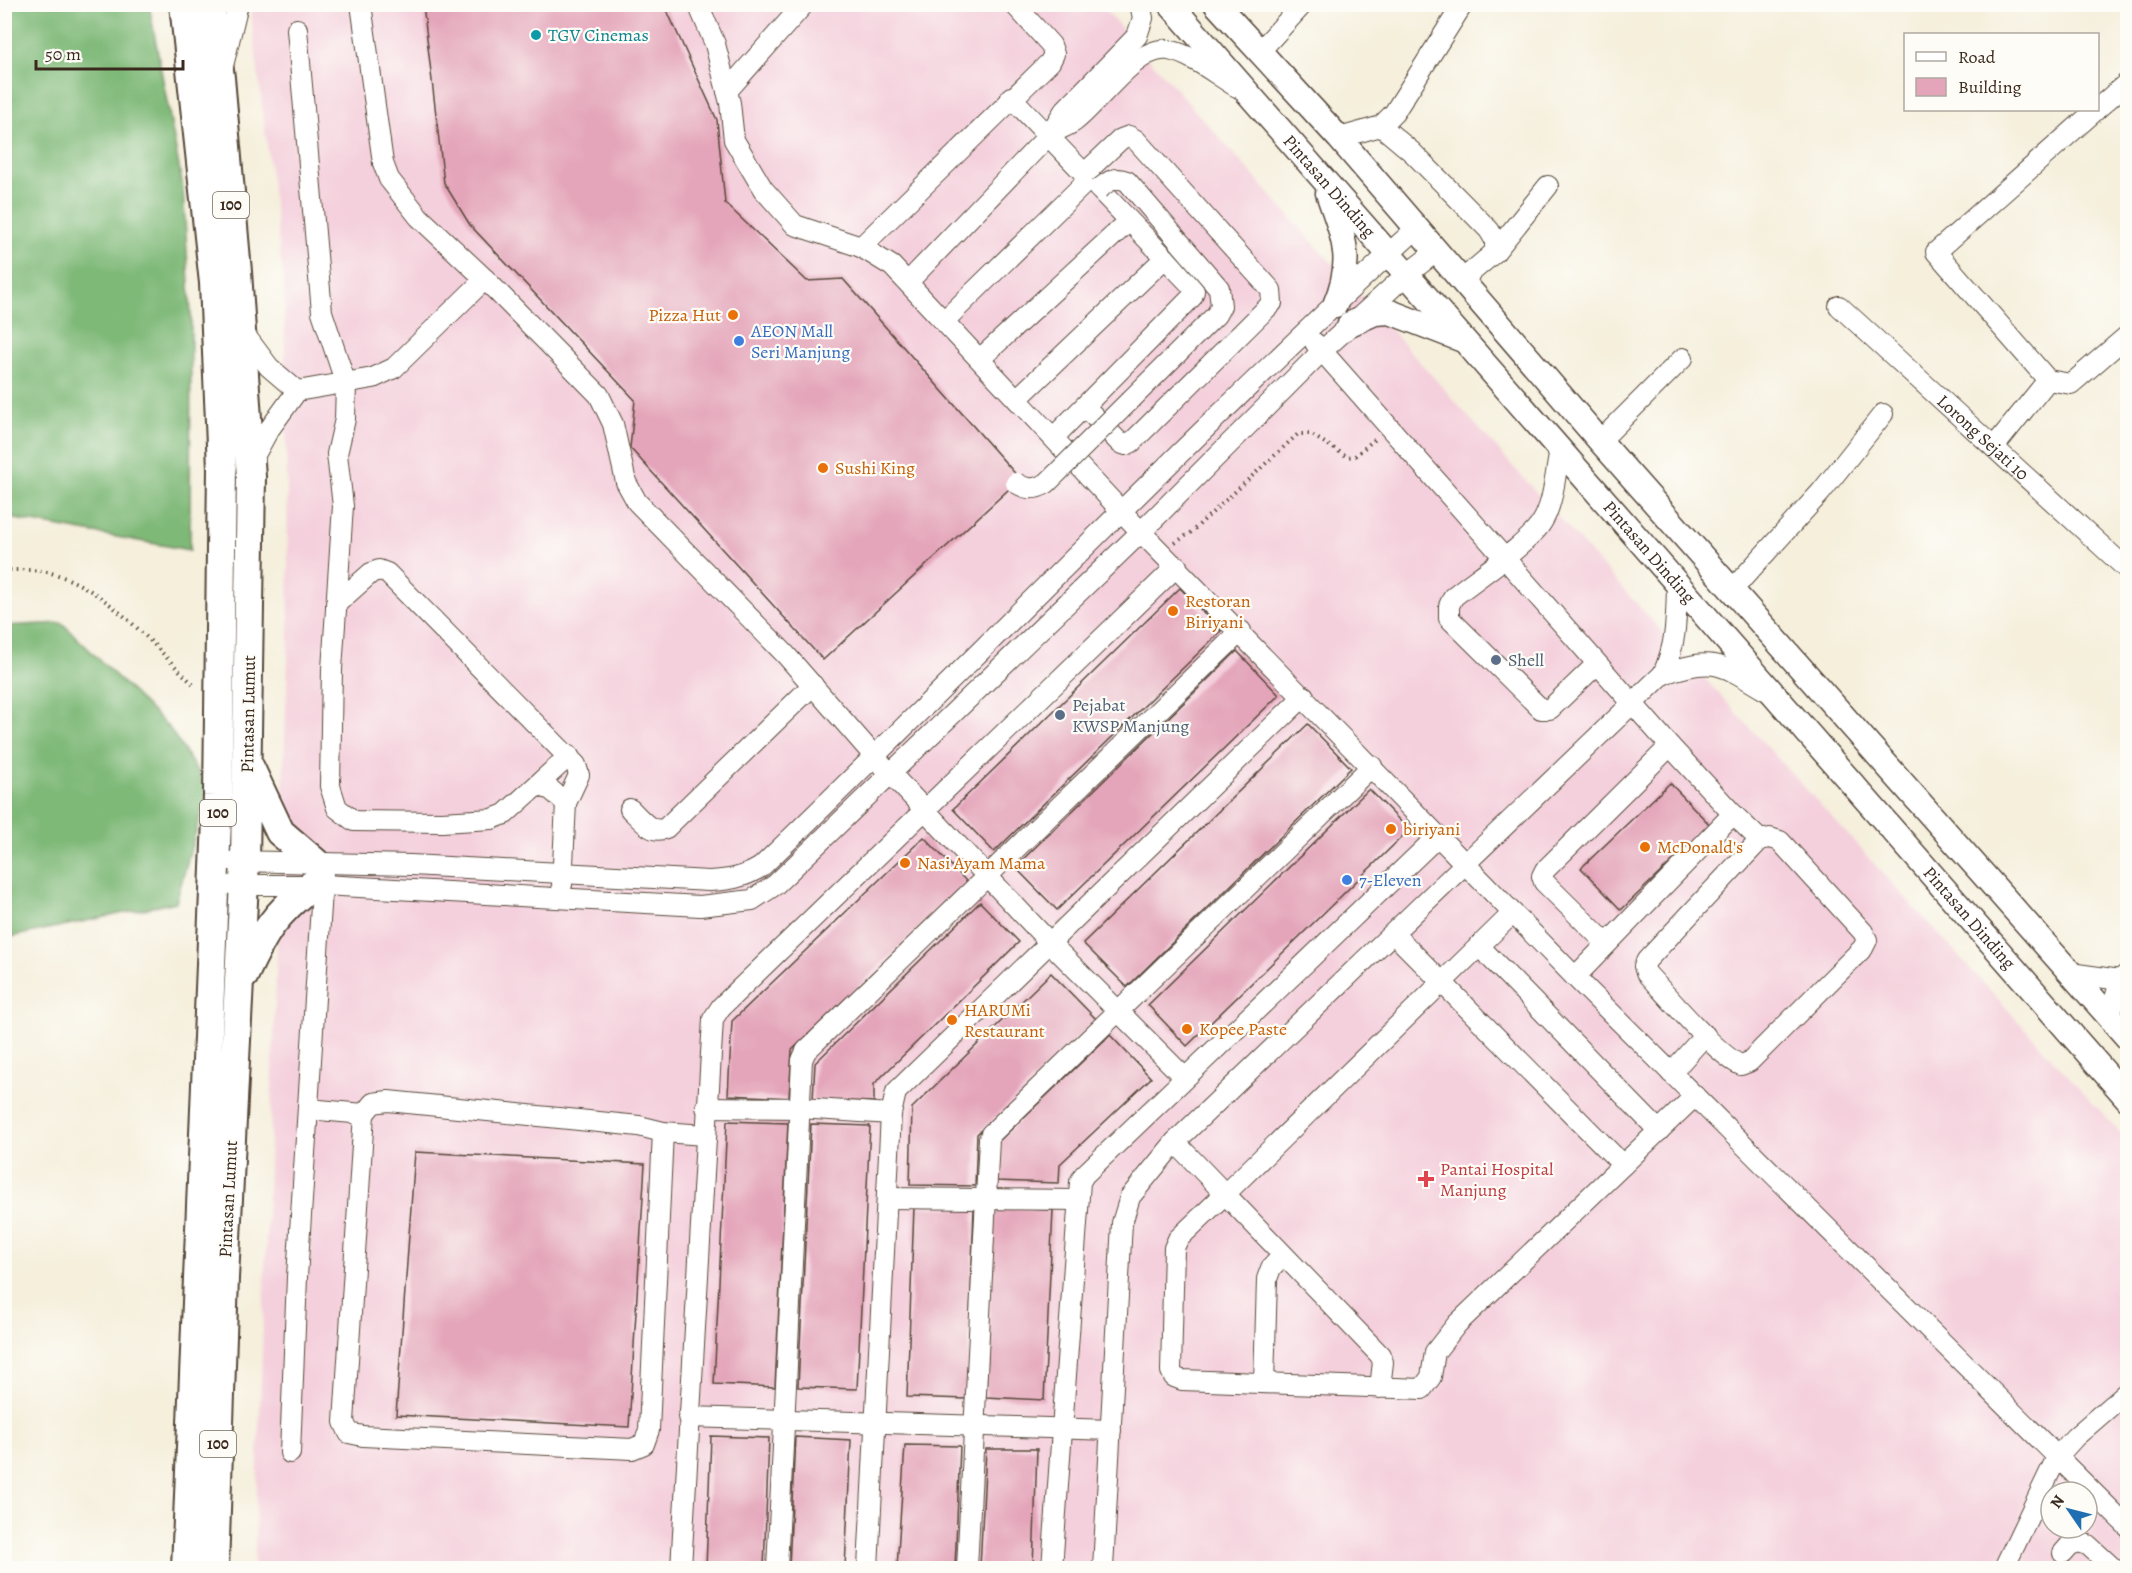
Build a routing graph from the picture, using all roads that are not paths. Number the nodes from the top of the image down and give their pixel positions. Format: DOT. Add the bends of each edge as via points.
graph roads {
  1 [pos="184,4"];
  2 [pos="210,4"];
  3 [pos="238,4"];
  4 [pos="362,4"];
  5 [pos="698,4"];
  6 [pos="804,4"];
  7 [pos="1014,4"];
  8 [pos="1140,4"];
  9 [pos="1170,4"];
  10 [pos="1216,4"];
  11 [pos="1303,4"];
  12 [pos="1463,4"];
  13 [pos="297,29"];
  14 [pos="1259,52"];
  15 [pos="220,78"];
  16 [pos="2127,82"];
  17 [pos="727,91"];
  18 [pos="1247,93"];
  19 [pos="1011,97"];
  20 [pos="2099,107"];
  21 [pos="2095,111"];
  22 [pos="1381,126"];
  23 [pos="1049,135"];
  24 [pos="1339,138"];
  25 [pos="1092,180"];
  26 [pos="1324,182"];
  27 [pos="1548,186"];
  28 [pos="1128,222"];
  29 [pos="1418,228"];
  30 [pos="861,247"];
  31 [pos="1437,251"];
  32 [pos="1495,252"];
  33 [pos="1388,254"];
  34 [pos="1164,258"];
  35 [pos="1406,275"];
  36 [pos="485,279"];
  37 [pos="1462,280"];
  38 [pos="908,282"];
  39 [pos="1335,305"];
  40 [pos="1839,306"];
  41 [pos="944,321"];
  42 [pos="1350,324"];
  43 [pos="242,331"];
  44 [pos="1305,332"];
  45 [pos="2127,335"];
  46 [pos="1465,341"];
  47 [pos="1322,351"];
  48 [pos="1683,358"];
  49 [pos="980,359"];
  50 [pos="2048,380"];
  51 [pos="346,384"];
  52 [pos="297,391"];
  53 [pos="1018,398"];
  54 [pos="1085,408"];
  55 [pos="1883,414"];
  56 [pos="1054,437"];
  57 [pos="1600,441"];
  58 [pos="1994,447"];
  59 [pos="1560,451"];
  60 [pos="250,463"];
  61 [pos="1016,483"];
  62 [pos="1123,512"];
  63 [pos="1141,532"];
  64 [pos="1503,557"];
  65 [pos="1177,566"];
  66 [pos="2127,570"];
  67 [pos="1677,585"];
  68 [pos="1732,590"];
  69 [pos="336,604"];
  70 [pos="1241,631"];
  71 [pos="1597,664"];
  72 [pos="1663,674"];
  73 [pos="813,685"];
  74 [pos="1773,694"];
  75 [pos="1304,696"];
  76 [pos="1632,704"];
  77 [pos="1670,746"];
  78 [pos="568,756"];
  79 [pos="875,757"];
  80 [pos="247,760"];
  81 [pos="1372,766"];
  82 [pos="892,775"];
  83 [pos="538,785"];
  84 [pos="566,804"];
  85 [pos="630,809"];
  86 [pos="925,810"];
  87 [pos="1733,814"];
  88 [pos="1438,836"];
  89 [pos="1760,840"];
  90 [pos="1465,863"];
  91 [pos="563,872"];
  92 [pos="215,873"];
  93 [pos="244,874"];
  94 [pos="319,874"];
  95 [pos="988,877"];
  96 [pos="561,897"];
  97 [pos="1513,913"];
  98 [pos="1394,934"];
  99 [pos="1051,944"];
  100 [pos="1607,944"];
  101 [pos="1479,946"];
  102 [pos="2070,973"];
  103 [pos="2124,976"];
  104 [pos="1575,977"];
  105 [pos="1443,981"];
  106 [pos="238,989"];
  107 [pos="1119,1012"];
  108 [pos="2110,1018"];
  109 [pos="1705,1035"];
  110 [pos="2127,1038"];
  111 [pos="1671,1073"];
  112 [pos="1184,1077"];
  113 [pos="1695,1096"];
  114 [pos="2127,1099"];
  115 [pos="706,1107"];
  116 [pos="800,1108"];
  117 [pos="308,1109"];
  118 [pos="364,1114"];
  119 [pos="891,1114"];
  120 [pos="1659,1131"];
  121 [pos="663,1132"];
  122 [pos="705,1135"];
  123 [pos="1175,1142"];
  124 [pos="1623,1165"];
  125 [pos="1225,1194"];
  126 [pos="986,1197"];
  127 [pos="887,1198"];
  128 [pos="1078,1200"];
  129 [pos="1283,1255"];
  130 [pos="1264,1383"];
  131 [pos="1380,1388"];
  132 [pos="2127,1391"];
  133 [pos="688,1417"];
  134 [pos="784,1421"];
  135 [pos="875,1425"];
  136 [pos="974,1427"];
  137 [pos="1061,1428"];
  138 [pos="1111,1430"];
  139 [pos="290,1453"];
  140 [pos="2057,1457"];
  141 [pos="2127,1527"];
  142 [pos="2062,1553"];
  143 [pos="186,1569"];
  144 [pos="214,1569"];
  145 [pos="681,1569"];
  146 [pos="777,1569"];
  147 [pos="868,1569"];
  148 [pos="966,1569"];
  149 [pos="1052,1569"];
  150 [pos="1103,1569"];
  151 [pos="2004,1569"];
  152 [pos="2113,1569"];
  1 -- 92 [label="highway, Pintasan Lumut / 100" via="214,294 222,468"];
  2 -- 15 [label="highway, Pintasan Lumut / 100"];
  3 -- 15 [label="street"];
  4 -- 36 [label="street" via="388,179 419,217"];
  5 -- 17 [label="street" via="715,44"];
  6 -- 17 [label="street"];
  7 -- 19 [label="street" via="1051,45 1054,54"];
  8 -- 23 [label="street" via="1143,18 1137,36 1064,111"];
  9 -- 18 [label="main road, Pintasan Dinding"];
  10 -- 14 [label="main road, Pintasan Dinding"];
  11 -- 14 [label="street"];
  12 -- 22 [label="street"];
  13 -- 51 [label="street" via="322,312"];
  14 -- 24 [label="main road, Pintasan Dinding"];
  15 -- 43 [label="highway, Pintasan Lumut / 100"];
  16 -- 20 [label="street"];
  17 -- 30 [label="street" via="734,140 769,196 795,225"];
  18 -- 23 [label="street" via="1180,54 1155,51 1140,59 1075,121"];
  18 -- 26 [label="main road, Pintasan Dinding"];
  19 -- 23 [label="street"];
  19 -- 30 [label="street"];
  21 -- 50 [label="street" via="1935,252"];
  22 -- 24 [label="street"];
  22 -- 32 [label="street" via="1490,230"];
  23 -- 25 [label="street"];
  23 -- 38 [label="street"];
  24 -- 29 [label="main road, Pintasan Dinding"];
  25 -- 28 [label="street"];
  25 -- 41 [label="street"];
  25 -- 54 [label="street" via="1121,139 1129,136 1136,140 1274,297 1132,442 1120,443"];
  25 -- 61 [label="street, bridge" via="1127,181 1219,288 1221,306 1047,483 1037,489 1025,489"];
  26 -- 33 [label="main road, Pintasan Dinding"];
  26 -- 39 [label="main road" via="1344,241 1347,269"];
  27 -- 32 [label="street"];
  28 -- 34 [label="street"];
  28 -- 49 [label="street"];
  29 -- 31 [label="main road, Pintasan Dinding"];
  29 -- 33 [label="street"];
  30 -- 38 [label="street" via="892,266"];
  31 -- 35 [label="street"];
  31 -- 37 [label="main road, Pintasan Dinding"];
  32 -- 37 [label="street"];
  33 -- 35 [label="main road, Pintasan Dinding"];
  33 -- 39 [label="street"];
  34 -- 53 [label="street"];
  34 -- 54 [label="street" via="1192,286 1192,297"];
  35 -- 42 [label="street"];
  35 -- 46 [label="main road, Pintasan Dinding"];
  36 -- 51 [label="street" via="394,368"];
  36 -- 73 [label="street" via="599,394 613,424 626,482 637,502"];
  37 -- 57 [label="main road, Pintasan Dinding"];
  38 -- 41 [label="street"];
  39 -- 44 [label="street"];
  40 -- 58 [label="street, Lorong Sejati 10"];
  41 -- 49 [label="street"];
  42 -- 46 [label="main road" via="1375,313 1390,312"];
  42 -- 47 [label="street"];
  43 -- 52 [label="street" via="269,368"];
  43 -- 60 [label="highway, Pintasan Lumut / 100"];
  44 -- 47 [label="street"];
  44 -- 62 [label="street"];
  45 -- 50 [label="street" via="2071,384"];
  46 -- 59 [label="main road, Pintasan Dinding"];
  47 -- 63 [label="street"];
  47 -- 64 [label="street"];
  48 -- 57 [label="street"];
  49 -- 53 [label="street"];
  50 -- 58 [label="street"];
  51 -- 52 [label="street"];
  51 -- 69 [label="street" via="345,419 337,454 342,507"];
  52 -- 60 [label="street"];
  53 -- 56 [label="street"];
  54 -- 56 [label="street"];
  55 -- 68 [label="street" via="1821,492"];
  56 -- 62 [label="street"];
  57 -- 68 [label="main road, Pintasan Dinding"];
  58 -- 66 [label="street, Lorong Sejati 10"];
  59 -- 64 [label="street" via="1542,522"];
  59 -- 67 [label="main road, Pintasan Dinding"];
  60 -- 80 [label="highway, Pintasan Lumut / 100"];
  62 -- 63 [label="street"];
  62 -- 79 [label="street"];
  63 -- 65 [label="street"];
  63 -- 82 [label="street"];
  64 -- 71 [label="street"];
  64 -- 71 [label="street" via="1453,597 1449,618 1541,709 1550,709"];
  65 -- 70 [label="street"];
  65 -- 86 [label="street"];
  67 -- 72 [label="street" via="1676,633"];
  67 -- 74 [label="main road, Pintasan Dinding"];
  68 -- 102 [label="main road, Pintasan Dinding"];
  69 -- 78 [label="street" via="371,573 387,573"];
  69 -- 83 [label="street" via="330,786 337,808 354,820 492,819 505,814"];
  70 -- 75 [label="street"];
  70 -- 95 [label="street"];
  71 -- 76 [label="street"];
  72 -- 74 [label="street" via="1703,662 1724,666"];
  72 -- 76 [label="street"];
  73 -- 79 [label="street"];
  73 -- 85 [label="street" via="666,828 652,829"];
  74 -- 114 [label="main road, Pintasan Dinding"];
  75 -- 81 [label="street"];
  75 -- 99 [label="street"];
  76 -- 77 [label="street"];
  76 -- 90 [label="street"];
  77 -- 87 [label="street"];
  77 -- 100 [label="street" via="1542,876"];
  78 -- 83 [label="street"];
  78 -- 84 [label="street" via="579,775"];
  79 -- 82 [label="street"];
  79 -- 91 [label="street" via="761,867 738,879 708,881"];
  80 -- 93 [label="highway, Pintasan Lumut / 100"];
  80 -- 94 [label="highway" via="280,832"];
  81 -- 88 [label="street"];
  81 -- 107 [label="street"];
  82 -- 86 [label="street"];
  82 -- 96 [label="street" via="775,885 752,900 700,906"];
  83 -- 84 [label="street" via="551,790"];
  84 -- 91 [label="street"];
  86 -- 95 [label="street"];
  86 -- 115 [label="street" via="721,1007 713,1019"];
  87 -- 89 [label="street"];
  87 -- 100 [label="street"];
  88 -- 90 [label="street"];
  88 -- 112 [label="street"];
  89 -- 109 [label="street" via="1644,966 1646,973"];
  89 -- 109 [label="street" via="1780,841 1867,940 1749,1062 1733,1062"];
  90 -- 97 [label="street"];
  90 -- 98 [label="street"];
  91 -- 94 [label="street"];
  91 -- 96 [label="street"];
  92 -- 93 [label="street"];
  92 -- 143 [label="highway, Pintasan Lumut / 100"];
  93 -- 94 [label="street"];
  93 -- 106 [label="highway, Pintasan Lumut / 100"];
  94 -- 96 [label="street"];
  94 -- 106 [label="highway" via="273,921"];
  94 -- 117 [label="street"];
  95 -- 99 [label="street"];
  95 -- 116 [label="street" via="806,1051 802,1060"];
  97 -- 101 [label="street"];
  97 -- 104 [label="street"];
  98 -- 105 [label="street"];
  98 -- 123 [label="street"];
  99 -- 107 [label="street"];
  99 -- 119 [label="street" via="896,1092"];
  100 -- 104 [label="street"];
  101 -- 105 [label="street"];
  101 -- 120 [label="street"];
  102 -- 103 [label="street"];
  102 -- 108 [label="main road, Pintasan Dinding"];
  103 -- 108 [label="street"];
  104 -- 111 [label="street"];
  105 -- 124 [label="street"];
  105 -- 125 [label="street"];
  106 -- 144 [label="highway, Pintasan Lumut / 100"];
  107 -- 112 [label="street"];
  107 -- 126 [label="street" via="991,1134"];
  108 -- 110 [label="main road, Pintasan Dinding"];
  109 -- 111 [label="street"];
  111 -- 113 [label="street"];
  112 -- 128 [label="street" via="1084,1175"];
  113 -- 120 [label="street"];
  113 -- 140 [label="street"];
  115 -- 116 [label="street"];
  115 -- 122 [label="street"];
  116 -- 119 [label="street"];
  116 -- 134 [label="street"];
  117 -- 118 [label="street"];
  117 -- 139 [label="street"];
  118 -- 121 [label="street" via="373,1103 388,1101 639,1126"];
  118 -- 121 [label="street" via="344,1422 349,1432 363,1436 632,1449 644,1444 650,1430"];
  119 -- 127 [label="street"];
  120 -- 124 [label="street"];
  121 -- 122 [label="street"];
  122 -- 133 [label="street"];
  123 -- 125 [label="street"];
  123 -- 138 [label="street" via="1130,1197 1122,1223"];
  124 -- 131 [label="street" via="1457,1324 1435,1352 1431,1377 1422,1389"];
  125 -- 129 [label="street"];
  125 -- 130 [label="street" via="1178,1239 1174,1248 1171,1371 1182,1380"];
  126 -- 127 [label="street"];
  126 -- 128 [label="street"];
  126 -- 136 [label="street"];
  127 -- 135 [label="street"];
  128 -- 137 [label="street"];
  129 -- 130 [label="street" via="1267,1279"];
  129 -- 131 [label="street" via="1380,1355"];
  130 -- 131 [label="street"];
  132 -- 140 [label="street"];
  133 -- 134 [label="street"];
  133 -- 145 [label="street"];
  134 -- 135 [label="street"];
  134 -- 146 [label="street"];
  135 -- 136 [label="street"];
  135 -- 147 [label="street"];
  136 -- 137 [label="street"];
  136 -- 148 [label="street"];
  137 -- 138 [label="street"];
  137 -- 149 [label="street"];
  138 -- 150 [label="street"];
  140 -- 141 [label="street"];
  140 -- 151 [label="street"];
  142 -- 152 [label="street" via="2079,1542 2088,1545"];
}
